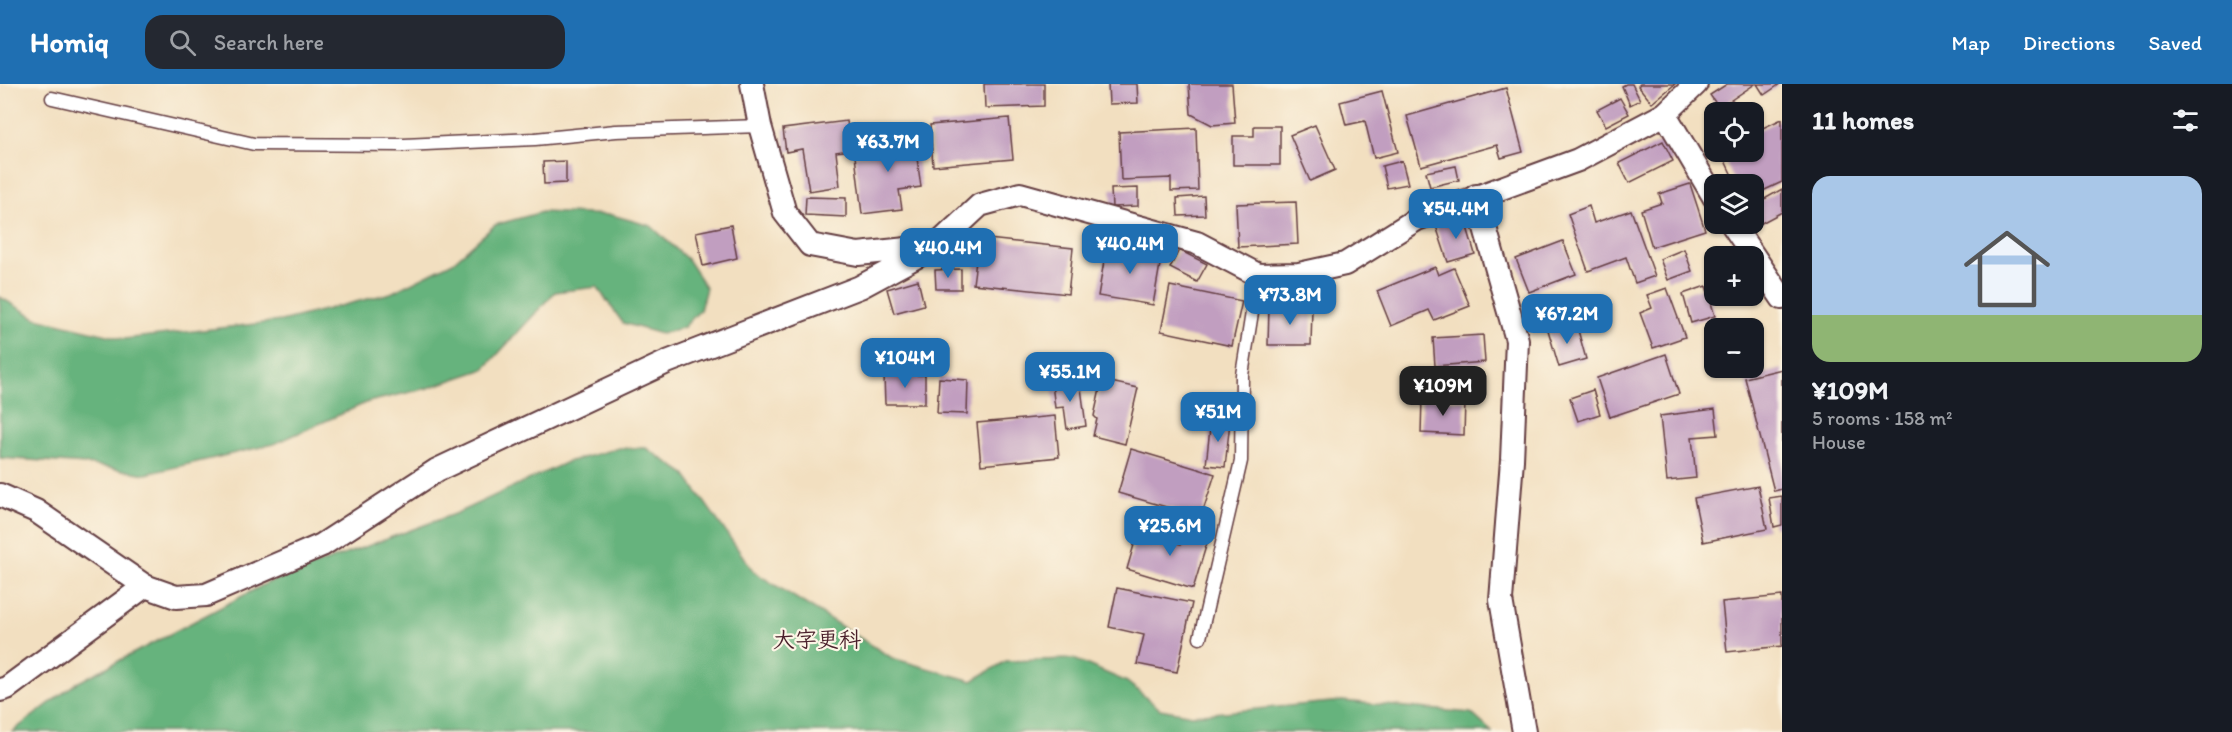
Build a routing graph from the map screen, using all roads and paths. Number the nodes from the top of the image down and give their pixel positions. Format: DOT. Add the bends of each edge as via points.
graph roads {
  1 [pos="752,84"];
  2 [pos="1696,84"];
  3 [pos="52,98"];
  4 [pos="1665,114"];
  5 [pos="760,126"];
  6 [pos="1704,180"];
  7 [pos="1476,196"];
  8 [pos="1739,234"];
  9 [pos="936,246"];
  10 [pos="1258,275"];
  11 [pos="1782,298"];
  12 [pos="0,495"];
  13 [pos="145,586"];
  14 [pos="1200,638"];
  15 [pos="0,690"];
  16 [pos="1524,732"];
  1 -- 5 [label="street"];
  2 -- 4 [label="street"];
  3 -- 5 [label="lane" via="254,144 404,145"];
  4 -- 6 [label="street"];
  4 -- 7 [label="street" via="1578,160"];
  5 -- 9 [label="street" via="785,213 810,245 858,254"];
  7 -- 10 [label="street" via="1417,219 1345,264 1299,274"];
  7 -- 16 [label="street" via="1517,340 1500,600"];
  8 -- 11 [label="street"];
  9 -- 10 [label="street" via="980,205 1020,194 1197,243"];
  9 -- 13 [label="street" via="860,287 667,362 437,470 322,545 206,595 176,597"];
  10 -- 14 [label="lane" via="1242,375 1241,461"];
  12 -- 13 [label="street" via="36,510"];
  13 -- 15 [label="street"];
}
